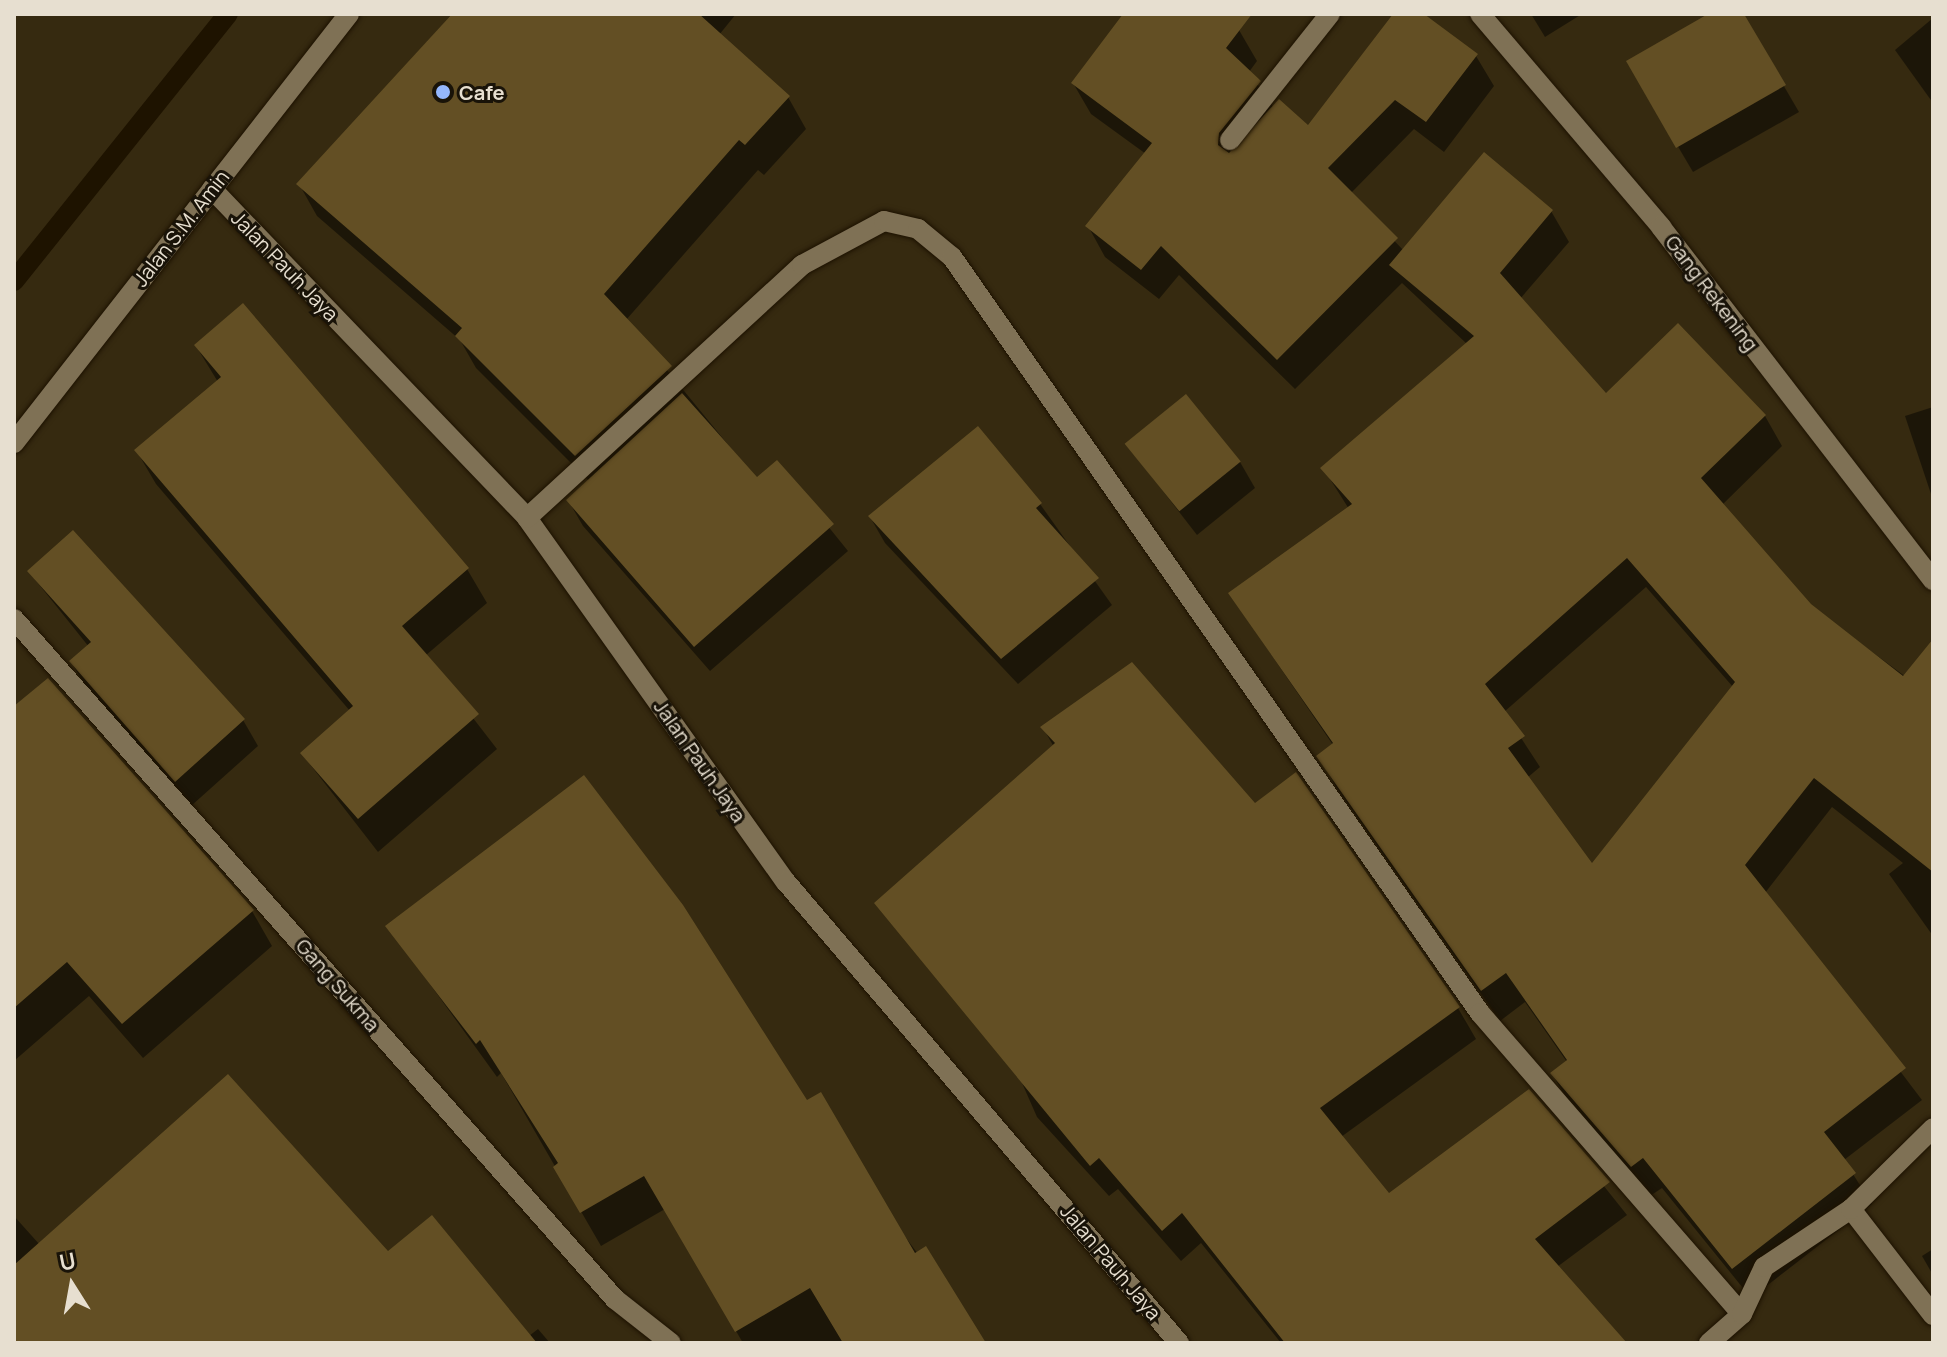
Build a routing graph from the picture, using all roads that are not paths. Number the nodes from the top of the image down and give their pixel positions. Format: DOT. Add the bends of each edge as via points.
graph roads {
  1 [pos="349,14"];
  2 [pos="1330,14"];
  3 [pos="1480,14"];
  4 [pos="1230,140"];
  5 [pos="212,189"];
  6 [pos="14,443"];
  7 [pos="527,518"];
  8 [pos="1933,580"];
  9 [pos="14,619"];
  10 [pos="1933,1128"];
  11 [pos="1851,1209"];
  12 [pos="1742,1314"];
  13 [pos="1933,1315"];
  14 [pos="671,1343"];
  15 [pos="1179,1343"];
  16 [pos="1709,1343"];
  1 -- 5 [label="street, Jalan S.M. Amin"];
  2 -- 4 [label="street"];
  3 -- 8 [label="street, Gang Rekening" via="1661,227"];
  5 -- 6 [label="street, Jalan S.M. Amin"];
  5 -- 7 [label="street, Jalan Pauh Jaya"];
  7 -- 12 [label="street" via="802,265 884,221 918,229 952,257 1480,1013"];
  7 -- 15 [label="street, Jalan Pauh Jaya" via="786,882"];
  9 -- 14 [label="street, Gang Sukma" via="615,1299"];
  10 -- 11 [label="street"];
  11 -- 12 [label="street" via="1764,1267"];
  11 -- 13 [label="street"];
  12 -- 16 [label="street"];
}
